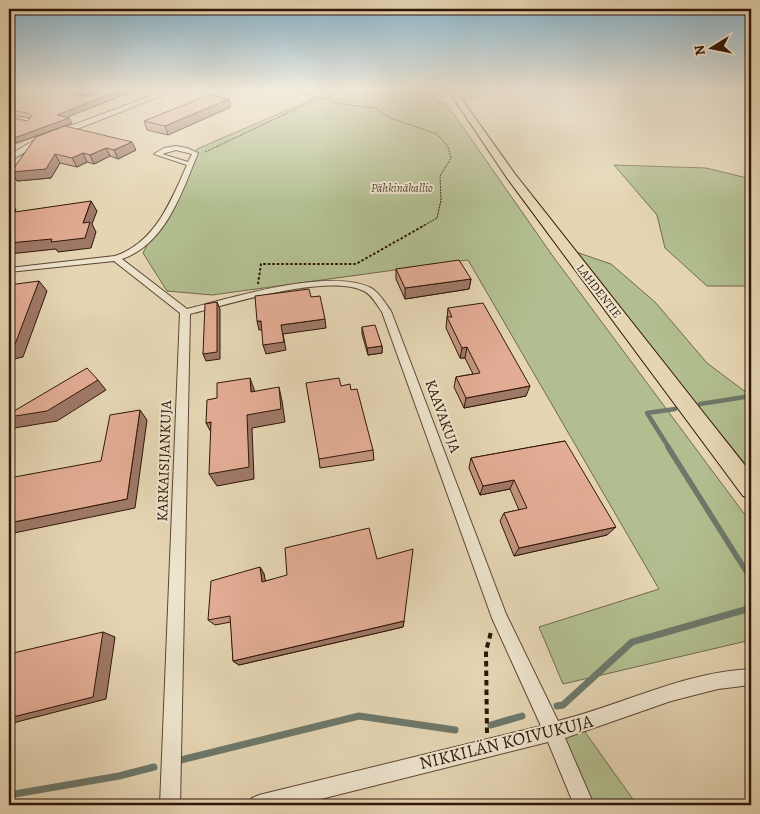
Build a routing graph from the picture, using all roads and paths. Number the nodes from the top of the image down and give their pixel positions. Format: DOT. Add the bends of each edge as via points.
graph roads {
  1 [pos="73,128"];
  2 [pos="255,128"];
  3 [pos="419,128"];
  4 [pos="477,128"];
  5 [pos="194,156"];
  6 [pos="9,159"];
  7 [pos="190,164"];
  8 [pos="116,258"];
  9 [pos="9,270"];
  10 [pos="262,295"];
  11 [pos="185,312"];
  12 [pos="751,489"];
  13 [pos="500,618"];
  14 [pos="751,677"];
  15 [pos="553,731"];
  16 [pos="487,747"];
  17 [pos="170,805"];
  18 [pos="259,805"];
  19 [pos="584,805"];
  1 -- 6 [label="street" via="41,140"];
  2 -- 5 [label="path"];
  3 -- 10 [label="path" via="437,134 448,147 451,158 440,176 441,200 437,218 356,264 261,264 258,282"];
  4 -- 12 [label="highway, LAHDENTIE" via="510,176"];
  5 -- 7 [label="street"];
  5 -- 7 [label="street" via="195,153 188,149 176,147 157,154"];
  7 -- 8 [label="street" via="158,226 146,242"];
  8 -- 9 [label="street"];
  8 -- 11 [label="street"];
  10 -- 11 [label="street, KAAVAKUJA"];
  10 -- 13 [label="street, KAAVAKUJA" via="343,282 369,290 386,311"];
  11 -- 17 [label="street, KARKAISIJANKUJA"];
  13 -- 15 [label="street, KAAVAKUJA"];
  13 -- 16 [label="path" via="490,635 486,652"];
  14 -- 15 [label="street, NIKKILÄN KOIVUKUJA" via="690,687 580,725"];
  15 -- 16 [label="street, NIKKILÄN KOIVUKUJA"];
  15 -- 19 [label="street, KAAVAKUJA"];
  16 -- 18 [label="street, NIKKILÄN KOIVUKUJA"];
}
